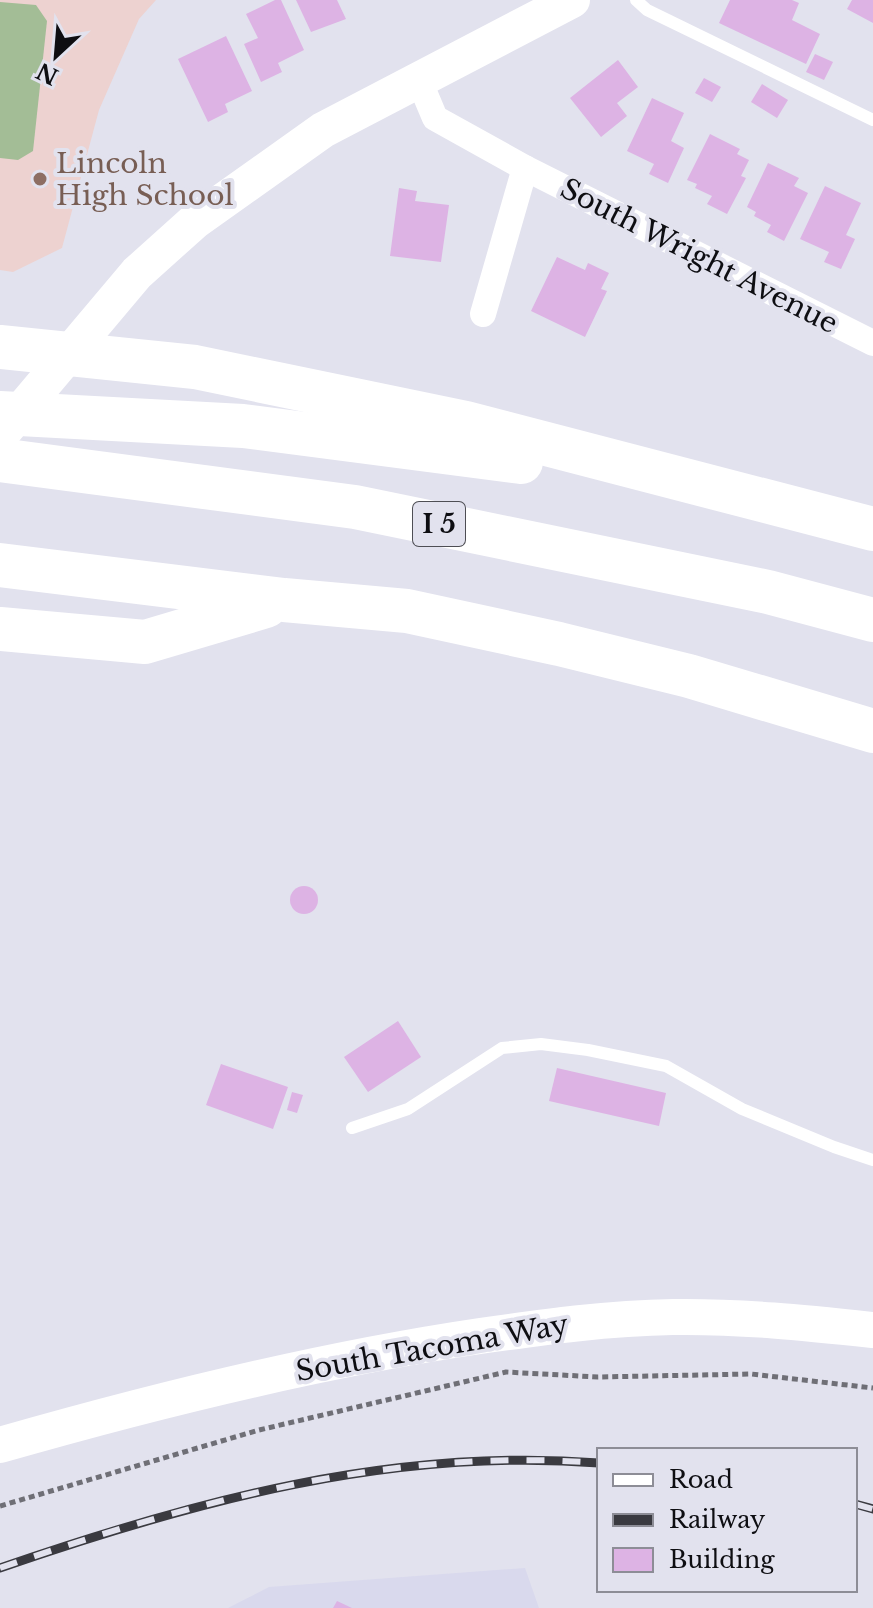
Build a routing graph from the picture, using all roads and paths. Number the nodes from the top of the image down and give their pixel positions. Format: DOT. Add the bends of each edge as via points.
graph roads {
  1 [pos="572,0"];
  2 [pos="636,0"];
  3 [pos="419,80"];
  4 [pos="873,120"];
  5 [pos="525,168"];
  6 [pos="483,314"];
  7 [pos="873,343"];
  8 [pos="0,347"];
  9 [pos="0,413"];
  10 [pos="0,435"];
  11 [pos="0,460"];
  12 [pos="722,490"];
  13 [pos="873,529"];
  14 [pos="0,565"];
  15 [pos="284,600"];
  16 [pos="873,620"];
  17 [pos="0,629"];
  18 [pos="873,731"];
  19 [pos="352,1128"];
  20 [pos="873,1160"];
  21 [pos="873,1330"];
  22 [pos="873,1388"];
  23 [pos="0,1445"];
  24 [pos="0,1506"];
  1 -- 3 [label="main road"];
  2 -- 4 [label="lane"];
  3 -- 5 [label="street, South Wright Avenue" via="435,118"];
  3 -- 10 [label="main road" via="323,130 195,221 137,273"];
  5 -- 6 [label="street"];
  5 -- 7 [label="street, South Wright Avenue"];
  8 -- 12 [label="highway" via="195,367 466,423"];
  9 -- 12 [label="highway" via="243,426"];
  11 -- 16 [label="highway, I 5" via="355,507 768,592"];
  12 -- 13 [label="highway"];
  14 -- 15 [label="highway"];
  15 -- 17 [label="highway" via="145,642"];
  15 -- 18 [label="highway" via="407,611 559,644"];
  19 -- 20 [label="lane" via="408,1109 502,1048 541,1044 666,1066 742,1109"];
  21 -- 23 [label="main road, South Tacoma Way" via="673,1317 568,1323 413,1346 243,1381"];
  22 -- 24 [label="path" via="751,1374 598,1377 506,1372 259,1430"];
}
